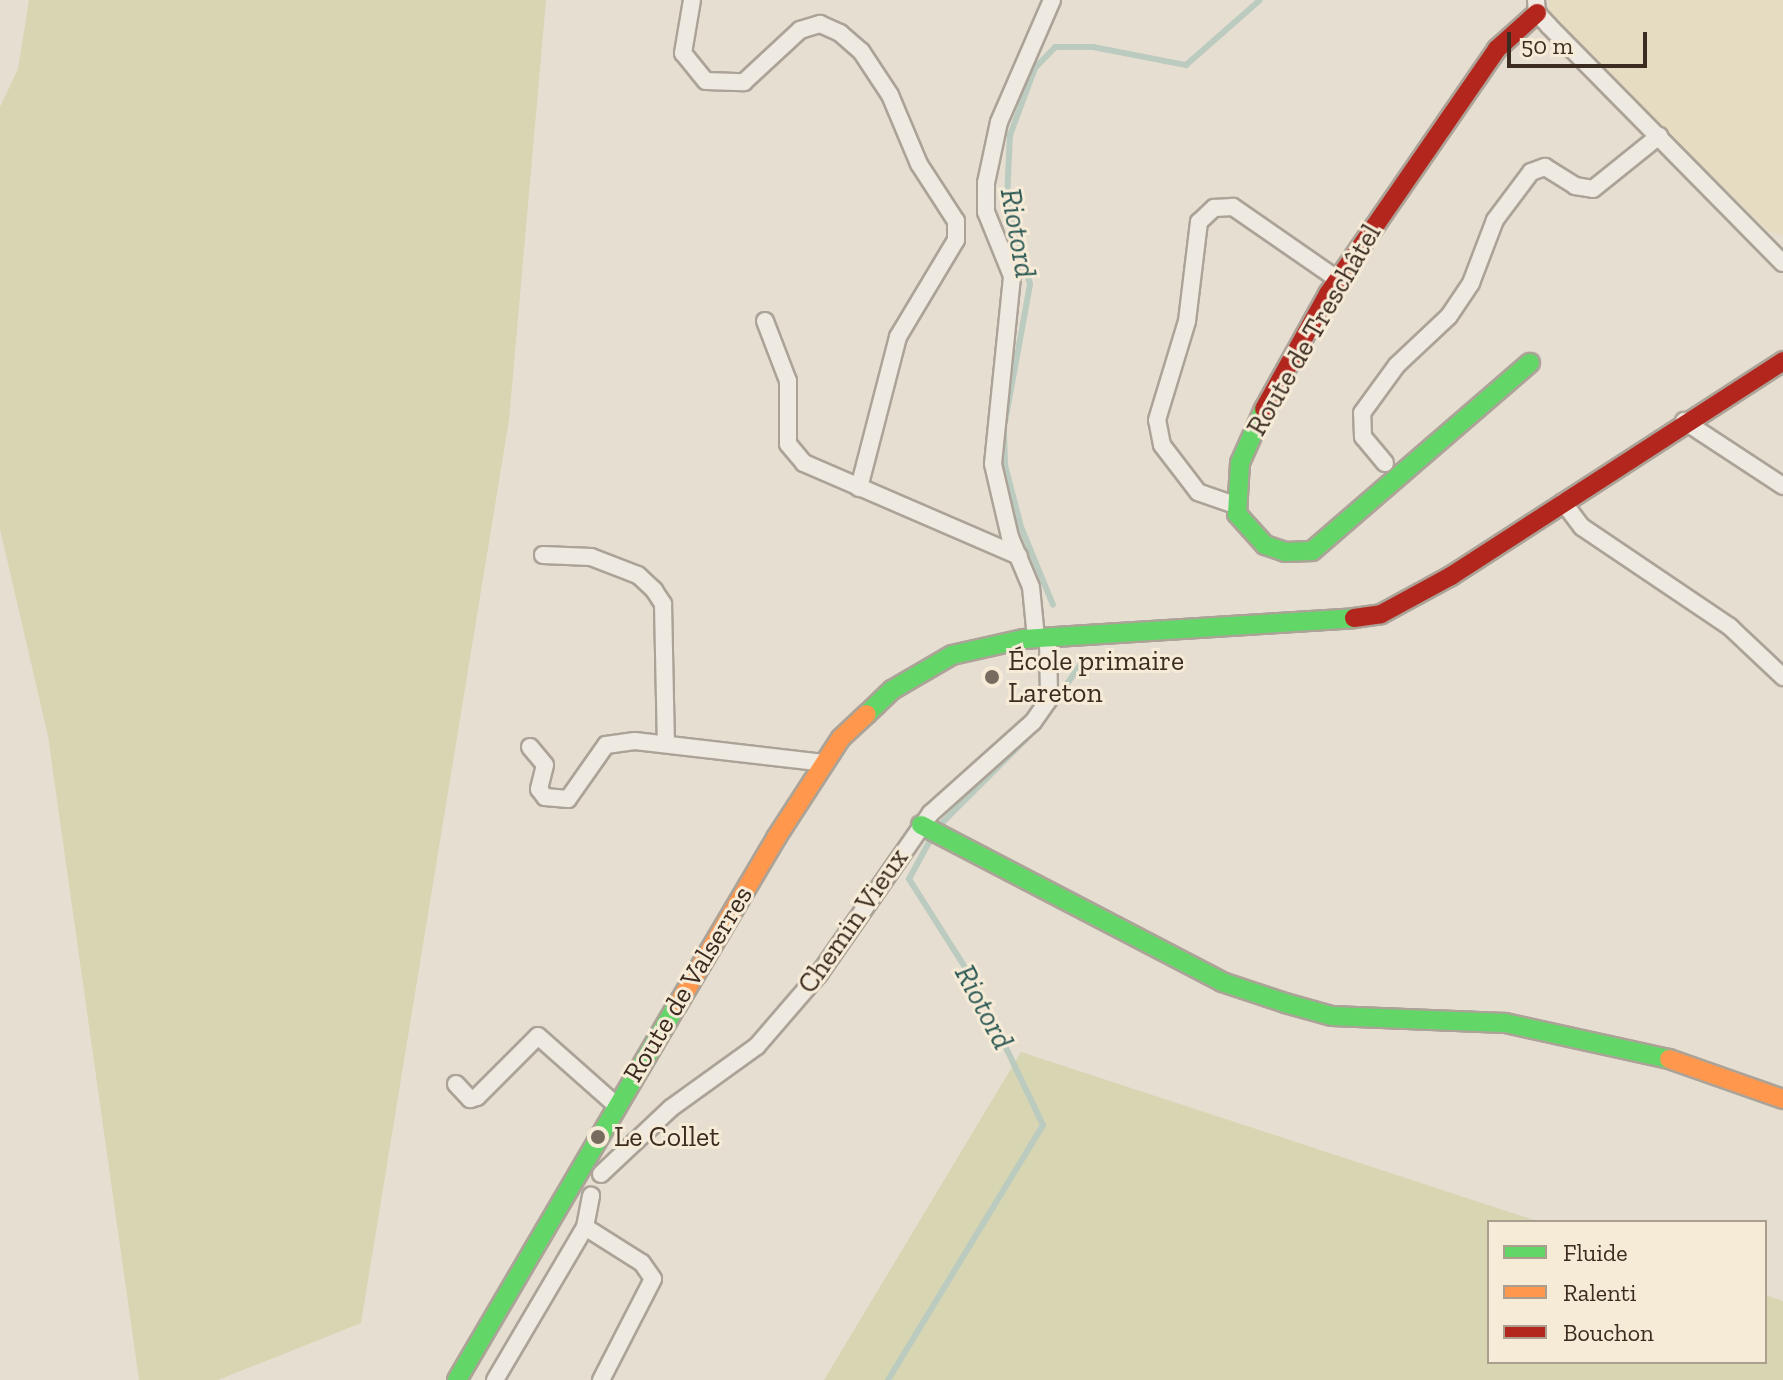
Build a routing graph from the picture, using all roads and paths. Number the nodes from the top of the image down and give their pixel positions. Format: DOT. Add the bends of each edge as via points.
graph roads {
  1 [pos="692,0"];
  2 [pos="1052,0"];
  3 [pos="1537,6"];
  4 [pos="1659,136"];
  5 [pos="1783,263"];
  6 [pos="1337,279"];
  7 [pos="765,321"];
  8 [pos="1783,342"];
  9 [pos="1783,352"];
  10 [pos="1783,361"];
  11 [pos="1530,363"];
  12 [pos="1765,374"];
  13 [pos="1684,421"];
  14 [pos="1385,463"];
  15 [pos="1783,486"];
  16 [pos="859,488"];
  17 [pos="1563,502"];
  18 [pos="1235,505"];
  19 [pos="543,555"];
  20 [pos="1019,556"];
  21 [pos="1042,638"];
  22 [pos="1783,677"];
  23 [pos="666,744"];
  24 [pos="530,747"];
  25 [pos="824,763"];
  26 [pos="929,830"];
  27 [pos="456,1084"];
  28 [pos="1783,1099"];
  29 [pos="616,1105"];
  30 [pos="586,1158"];
  31 [pos="601,1174"];
  32 [pos="565,1192"];
  33 [pos="591,1196"];
  34 [pos="585,1227"];
  35 [pos="457,1380"];
  36 [pos="495,1380"];
  37 [pos="601,1380"];
  1 -- 16 [label="street" via="683,53 706,81 744,82 800,30 820,24 840,33 861,51 890,95 919,164 956,221 956,240 898,337"];
  2 -- 20 [label="street, Chemin Vieux" via="1009,95 986,183 986,212 1012,276 993,464"];
  3 -- 4 [label="street, Route de Treschâtel"];
  3 -- 6 [label="street, Route de Treschâtel" via="1497,49"];
  4 -- 5 [label="street, Route de Treschâtel"];
  4 -- 14 [label="street" via="1593,189 1575,186 1545,167 1531,172 1495,220 1471,283 1449,316 1397,365 1362,413 1363,437"];
  6 -- 18 [label="street, Route de Treschâtel" via="1255,425 1240,463"];
  6 -- 18 [label="street" via="1233,207 1214,208 1199,222 1185,333 1157,420 1162,445 1198,492"];
  7 -- 16 [label="street" via="788,381 788,444 804,463"];
  8 -- 13 [label="street"];
  9 -- 12 [label="street"];
  10 -- 12 [label="street"];
  11 -- 18 [label="street" via="1312,551 1285,552 1265,545 1243,523"];
  12 -- 13 [label="street"];
  13 -- 15 [label="street"];
  13 -- 17 [label="street, Route de Valserres"];
  16 -- 20 [label="street"];
  17 -- 21 [label="street, Route de Valserres" via="1451,576 1381,614 1313,623"];
  17 -- 22 [label="street" via="1582,527 1730,627"];
  19 -- 23 [label="street" via="591,557 638,575 659,597"];
  20 -- 21 [label="street, Chemin Vieux"];
  21 -- 25 [label="street, Route de Valserres" via="952,655 918,673 863,715"];
  21 -- 26 [label="street, Chemin Vieux" via="1049,699"];
  23 -- 24 [label="street" via="606,745 568,799 545,797 539,789 545,765"];
  23 -- 25 [label="street"];
  25 -- 29 [label="street, Route de Valserres"];
  26 -- 28 [label="street" via="1039,882 1222,982 1285,1003 1332,1016 1505,1023 1701,1066"];
  26 -- 31 [label="street, Chemin Vieux" via="757,1046 671,1108"];
  27 -- 29 [label="street" via="470,1099 477,1097 538,1036"];
  29 -- 30 [label="street, Route de Valserres"];
  30 -- 31 [label="street"];
  30 -- 32 [label="street, Route de Valserres"];
  31 -- 33 [label="street" via="600,1187"];
  32 -- 33 [label="street" via="578,1199"];
  32 -- 35 [label="street, Route de Valserres"];
  33 -- 34 [label="street"];
  34 -- 36 [label="street"];
  34 -- 37 [label="street" via="642,1263 653,1279"];
}
